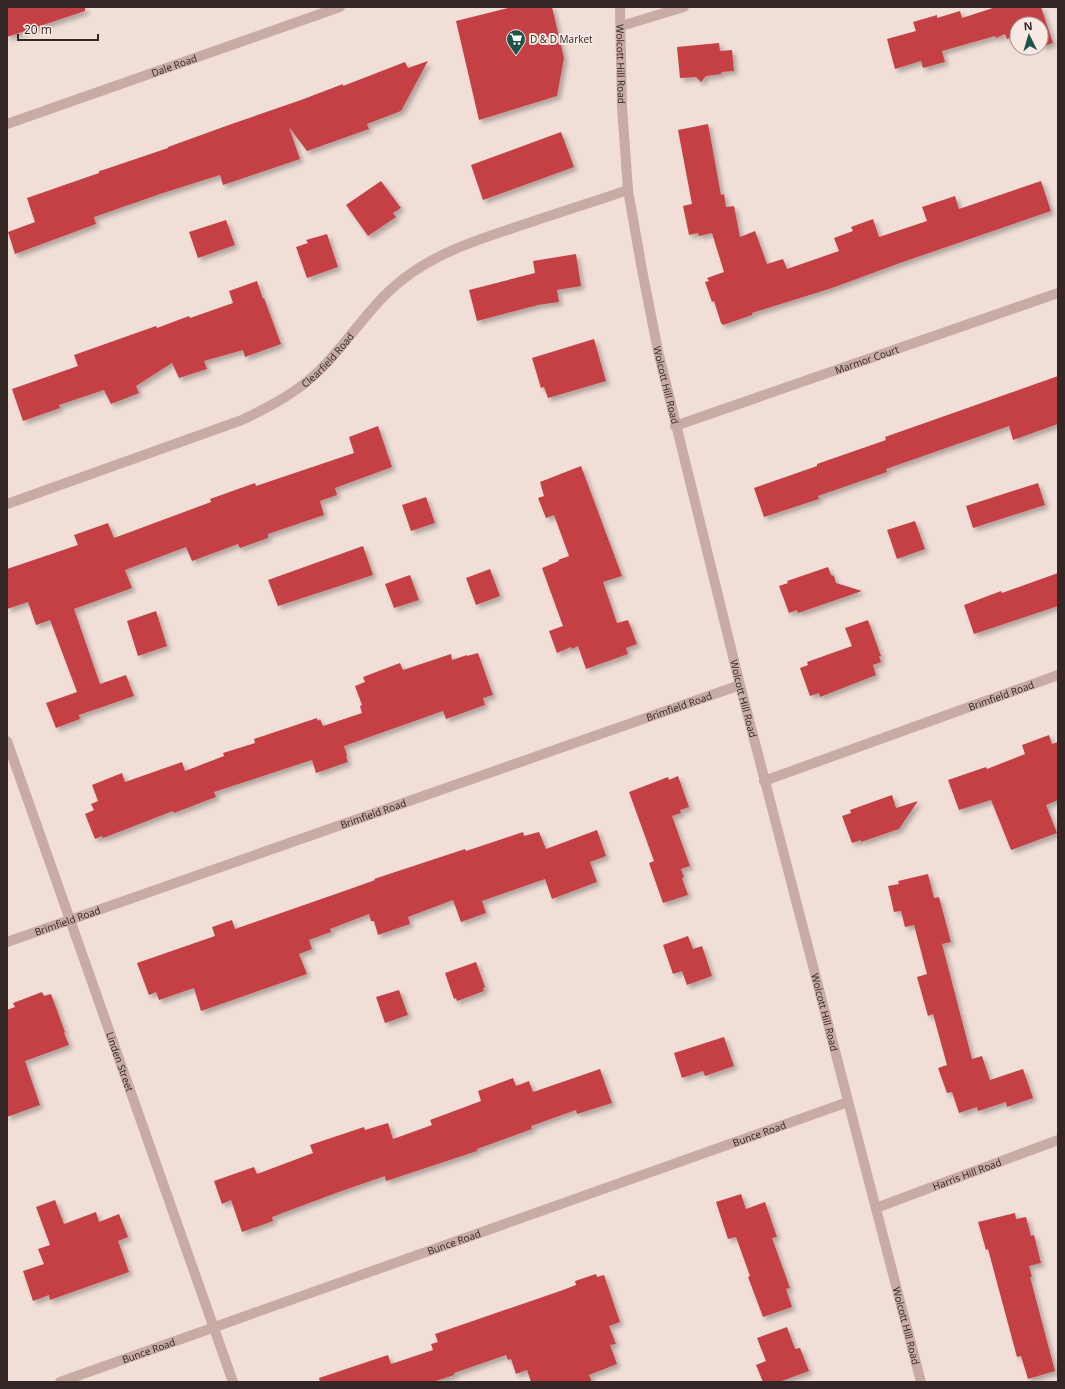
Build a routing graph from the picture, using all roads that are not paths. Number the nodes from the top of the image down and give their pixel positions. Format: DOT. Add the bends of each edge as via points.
graph roads {
  1 [pos="340,7"];
  2 [pos="620,7"];
  3 [pos="684,7"];
  4 [pos="621,26"];
  5 [pos="7,124"];
  6 [pos="628,190"];
  7 [pos="1058,293"];
  8 [pos="675,426"];
  9 [pos="7,504"];
  10 [pos="1058,675"];
  11 [pos="740,685"];
  12 [pos="7,741"];
  13 [pos="764,781"];
  14 [pos="69,920"];
  15 [pos="7,942"];
  16 [pos="848,1102"];
  17 [pos="1058,1140"];
  18 [pos="876,1208"];
  19 [pos="214,1328"];
  20 [pos="60,1382"];
  21 [pos="233,1382"];
  22 [pos="921,1382"];
  1 -- 5 [label="street, Dale Road"];
  2 -- 4 [label="street, Wolcott Hill Road"];
  3 -- 4 [label="street"];
  4 -- 6 [label="street, Wolcott Hill Road" via="622,107"];
  6 -- 8 [label="street, Wolcott Hill Road" via="646,292"];
  6 -- 9 [label="street, Clearfield Road" via="473,241 424,264 401,280 380,300 321,369 297,390 271,406 242,420"];
  7 -- 8 [label="street, Marmor Court"];
  8 -- 11 [label="street, Wolcott Hill Road"];
  10 -- 13 [label="street, Brimfield Road"];
  11 -- 13 [label="street, Wolcott Hill Road"];
  11 -- 14 [label="street, Brimfield Road"];
  12 -- 14 [label="street, Linden Street"];
  13 -- 16 [label="street, Wolcott Hill Road"];
  14 -- 15 [label="street, Brimfield Road"];
  14 -- 19 [label="street, Linden Street"];
  16 -- 18 [label="street, Wolcott Hill Road"];
  16 -- 19 [label="street, Bunce Road"];
  17 -- 18 [label="street, Harris Hill Road"];
  18 -- 22 [label="street, Wolcott Hill Road"];
  19 -- 20 [label="street, Bunce Road"];
  19 -- 21 [label="street, Linden Street"];
}
